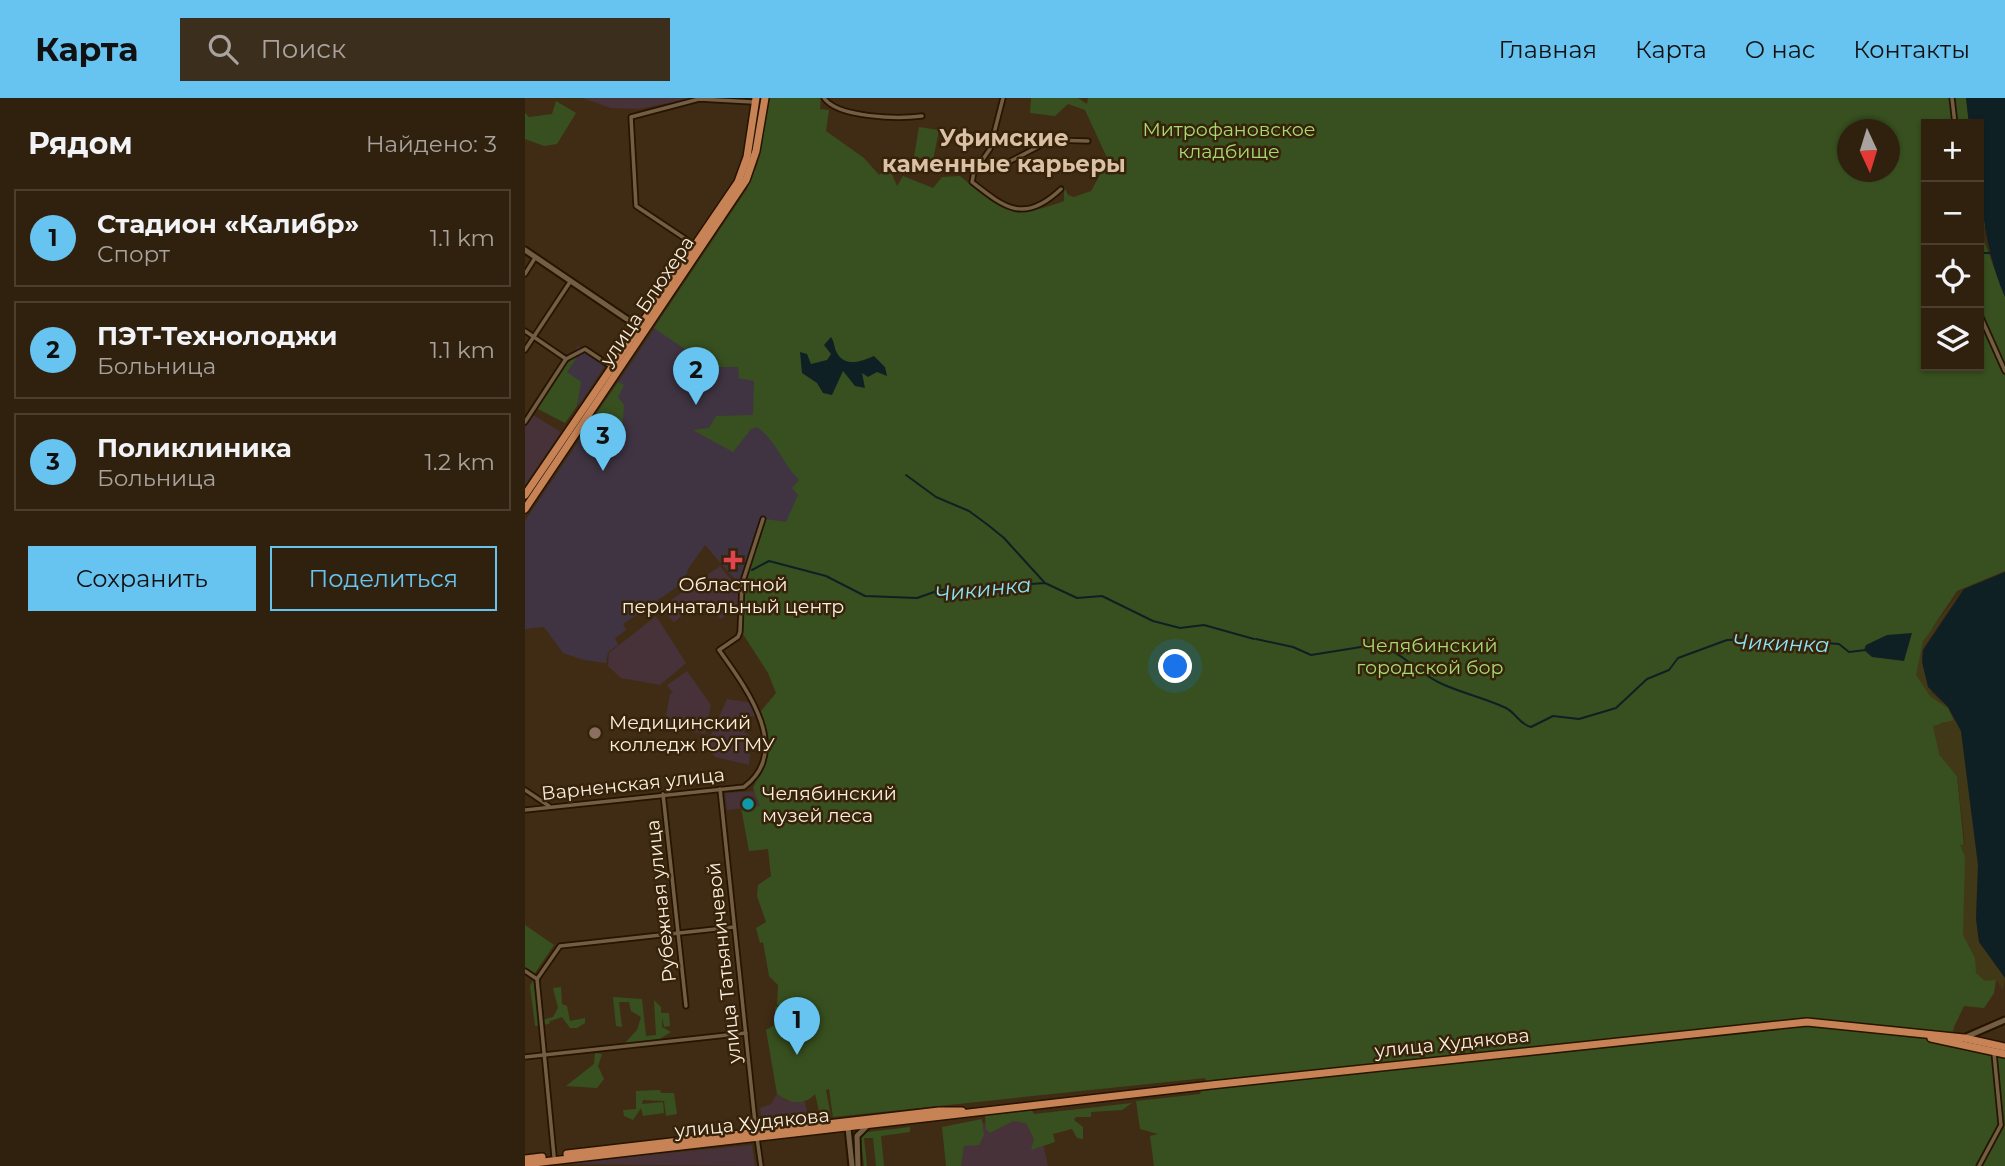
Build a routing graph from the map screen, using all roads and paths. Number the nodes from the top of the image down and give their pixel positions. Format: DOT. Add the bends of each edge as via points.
graph roads {
  1 [pos="765,98"];
  2 [pos="824,98"];
  3 [pos="1003,98"];
  4 [pos="1951,98"];
  5 [pos="756,100"];
  6 [pos="922,116"];
  7 [pos="1954,119"];
  8 [pos="1088,141"];
  9 [pos="978,168"];
  10 [pos="1061,189"];
  11 [pos="695,245"];
  12 [pos="525,250"];
  13 [pos="536,257"];
  14 [pos="525,274"];
  15 [pos="571,281"];
  16 [pos="1984,324"];
  17 [pos="643,330"];
  18 [pos="525,331"];
  19 [pos="534,338"];
  20 [pos="525,350"];
  21 [pos="566,359"];
  22 [pos="613,367"];
  23 [pos="2005,371"];
  24 [pos="525,407"];
  25 [pos="532,411"];
  26 [pos="525,422"];
  27 [pos="525,495"];
  28 [pos="525,509"];
  29 [pos="763,519"];
  30 [pos="720,789"];
  31 [pos="525,790"];
  32 [pos="663,794"];
  33 [pos="551,807"];
  34 [pos="525,810"];
  35 [pos="734,926"];
  36 [pos="680,932"];
  37 [pos="525,971"];
  38 [pos="537,979"];
  39 [pos="687,1006"];
  40 [pos="2005,1020"];
  41 [pos="1986,1029"];
  42 [pos="746,1033"];
  43 [pos="1926,1036"];
  44 [pos="1964,1038"];
  45 [pos="1946,1044"];
  46 [pos="1990,1044"];
  47 [pos="2005,1047"];
  48 [pos="1994,1053"];
  49 [pos="2005,1054"];
  50 [pos="544,1055"];
  51 [pos="525,1057"];
  52 [pos="982,1111"];
  53 [pos="848,1126"];
  54 [pos="867,1126"];
  55 [pos="757,1136"];
  56 [pos="525,1161"];
  57 [pos="554,1161"];
  58 [pos="761,1166"];
  59 [pos="852,1166"];
  60 [pos="858,1166"];
  61 [pos="1979,1166"];
  1 -- 17 [label="main road, улица Блюхера" via="746,180"];
  2 -- 6 [label="street" via="848,112"];
  3 -- 9 [label="street" via="990,149"];
  4 -- 7 [label="street"];
  5 -- 11 [label="main road, улица Блюхера" via="743,171"];
  5 -- 11 [label="street" via="699,99 631,117 636,206"];
  8 -- 9 [label="street" via="1051,140 999,167"];
  9 -- 10 [label="street" via="972,181 990,199 1008,208 1038,207"];
  11 -- 17 [label="main road, улица Блюхера"];
  12 -- 13 [label="main road"];
  13 -- 14 [label="street"];
  13 -- 15 [label="main road"];
  15 -- 17 [label="main road"];
  15 -- 19 [label="street"];
  16 -- 23 [label="street"];
  17 -- 22 [label="main road, улица Блюхера"];
  17 -- 28 [label="main road, улица Блюхера"];
  18 -- 19 [label="street"];
  19 -- 20 [label="street"];
  19 -- 21 [label="street"];
  21 -- 22 [label="street" via="585,349"];
  21 -- 25 [label="street"];
  22 -- 27 [label="main road, улица Блюхера"];
  24 -- 25 [label="street"];
  25 -- 26 [label="street"];
  29 -- 30 [label="street, Варненская улица" via="742,584 740,632 719,650 753,698 764,737 759,771 744,787"];
  30 -- 32 [label="street, Варненская улица"];
  30 -- 35 [label="street, улица Татьяничевой"];
  31 -- 33 [label="street"];
  32 -- 33 [label="street, Варненская улица"];
  32 -- 36 [label="street, Рубежная улица"];
  33 -- 34 [label="street, Варненская улица"];
  35 -- 36 [label="street"];
  35 -- 42 [label="street, улица Татьяничевой"];
  36 -- 38 [label="street" via="560,946"];
  36 -- 39 [label="street, Рубежная улица"];
  37 -- 38 [label="street"];
  38 -- 50 [label="street"];
  40 -- 41 [label="main road"];
  41 -- 44 [label="main road"];
  41 -- 46 [label="main road"];
  42 -- 50 [label="street"];
  42 -- 55 [label="street, улица Татьяничевой"];
  43 -- 44 [label="main road"];
  43 -- 45 [label="main road"];
  43 -- 52 [label="main road, улица Худякова" via="1849,1024 1803,1023"];
  44 -- 45 [label="main road"];
  44 -- 46 [label="main road"];
  45 -- 48 [label="main road"];
  46 -- 47 [label="main road"];
  48 -- 49 [label="main road"];
  48 -- 61 [label="street" via="2001,1125"];
  50 -- 51 [label="street"];
  50 -- 57 [label="street"];
  52 -- 53 [label="main road, улица Худякова" via="939,1111"];
  52 -- 54 [label="main road, улица Худякова"];
  53 -- 54 [label="main road, улица Худякова"];
  53 -- 55 [label="main road, улица Худякова"];
  53 -- 59 [label="main road"];
  54 -- 60 [label="main road" via="857,1136"];
  55 -- 57 [label="main road, улица Худякова"];
  55 -- 58 [label="street, улица Татьяничевой"];
  56 -- 57 [label="main road, улица Худякова"];
}
